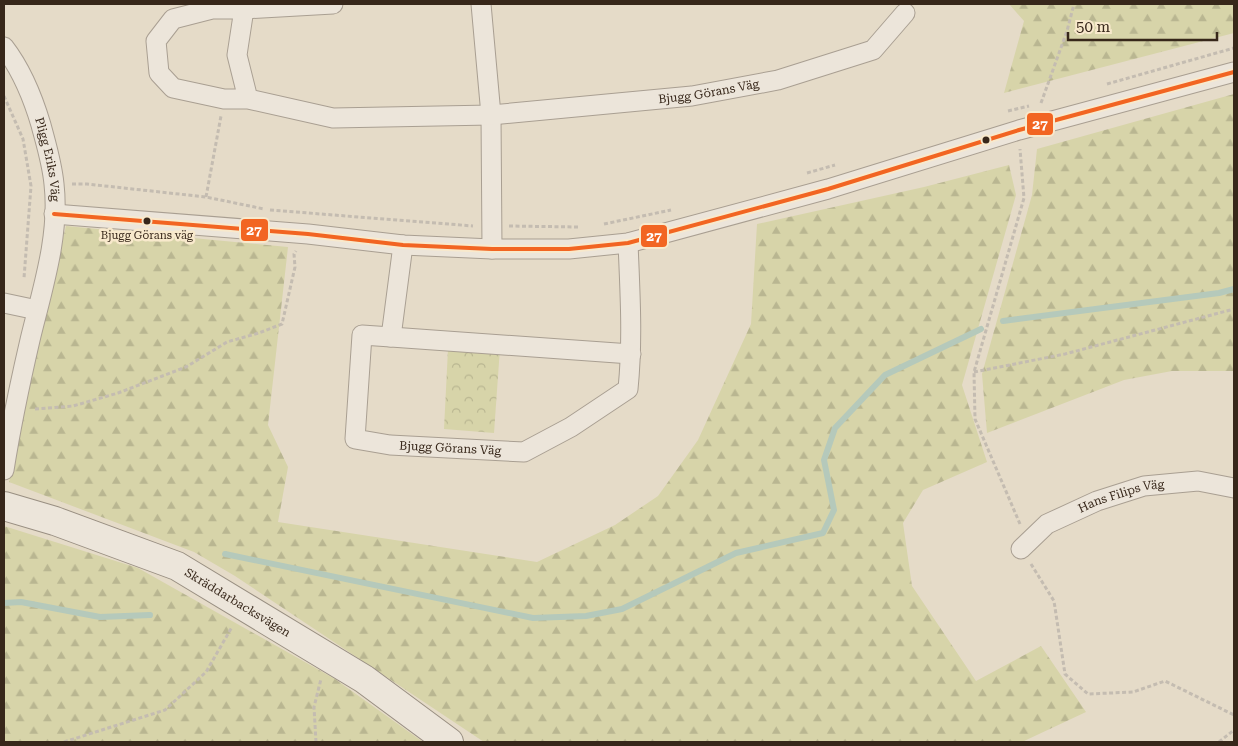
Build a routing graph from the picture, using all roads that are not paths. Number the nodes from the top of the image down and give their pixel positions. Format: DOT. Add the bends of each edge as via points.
graph roads {
  1 [pos="333,4"];
  2 [pos="480,4"];
  3 [pos="244,9"];
  4 [pos="905,13"];
  5 [pos="4,46"];
  6 [pos="1234,72"];
  7 [pos="248,99"];
  8 [pos="491,115"];
  9 [pos="54,214"];
  10 [pos="628,243"];
  11 [pos="403,244"];
  12 [pos="492,249"];
  13 [pos="4,304"];
  14 [pos="37,310"];
  15 [pos="391,337"];
  16 [pos="632,354"];
  17 [pos="4,470"];
  18 [pos="1234,488"];
  19 [pos="4,506"];
  20 [pos="1021,549"];
  21 [pos="449,742"];
  1 -- 3 [label="street, Bjugg Görans Väg"];
  2 -- 8 [label="street"];
  3 -- 7 [label="street" via="237,55"];
  3 -- 7 [label="street, Bjugg Görans Väg" via="212,9 173,19 156,40 159,73 173,88 224,99"];
  4 -- 8 [label="street, Bjugg Görans Väg" via="872,50 778,80 692,96"];
  5 -- 9 [label="street, Pligg Eriks Väg" via="35,104 55,185"];
  6 -- 10 [label="street" via="1019,130 828,188"];
  7 -- 8 [label="street, Bjugg Görans Väg" via="334,118"];
  8 -- 12 [label="street"];
  9 -- 11 [label="street"];
  9 -- 14 [label="street, Pligg Eriks Väg" via="50,258"];
  10 -- 12 [label="street" via="569,249"];
  10 -- 16 [label="street, Bjugg Görans Väg"];
  11 -- 12 [label="street"];
  11 -- 15 [label="street"];
  13 -- 14 [label="street"];
  14 -- 17 [label="street, Pligg Eriks Väg"];
  15 -- 16 [label="street, Bjugg Görans Väg"];
  15 -- 16 [label="street, Bjugg Görans Väg" via="362,336 355,439 390,445 524,452 571,427 628,389"];
  18 -- 20 [label="street, Hans Filips Väg" via="1198,481 1144,486 1047,524"];
  19 -- 21 [label="street, Skräddarbacksvägen" via="177,566 364,679"];
}
